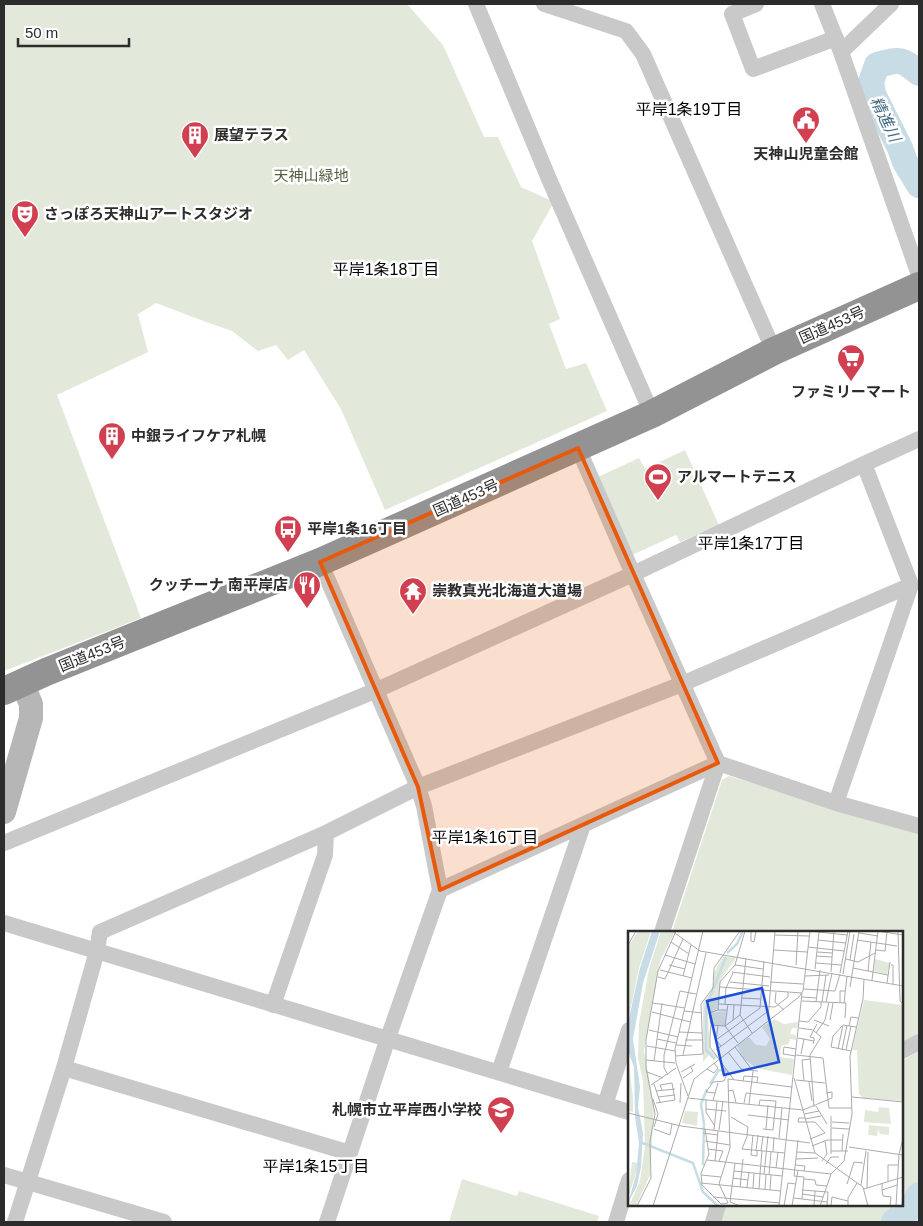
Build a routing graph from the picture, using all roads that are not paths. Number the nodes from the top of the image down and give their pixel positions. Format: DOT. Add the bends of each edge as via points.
graph roads {
  1 [pos="476,4"];
  2 [pos="544,4"];
  3 [pos="756,4"];
  4 [pos="822,4"];
  5 [pos="891,4"];
  6 [pos="839,45"];
  7 [pos="919,275"];
  8 [pos="919,286"];
  9 [pos="774,351"];
  10 [pos="652,414"];
  11 [pos="919,440"];
  12 [pos="578,448"];
  13 [pos="864,464"];
  14 [pos="320,562"];
  15 [pos="633,574"];
  16 [pos="911,585"];
  17 [pos="682,684"];
  18 [pos="13,687"];
  19 [pos="377,690"];
  20 [pos="718,763"];
  21 [pos="418,787"];
  22 [pos="836,803"];
  23 [pos="4,812"];
  24 [pos="583,825"];
  25 [pos="919,826"];
  26 [pos="326,833"];
  27 [pos="4,843"];
  28 [pos="440,890"];
  29 [pos="4,923"];
  30 [pos="662,931"];
  31 [pos="97,951"];
  32 [pos="273,1005"];
  33 [pos="628,1033"];
  34 [pos="388,1038"];
  35 [pos="919,1042"];
  36 [pos="903,1050"];
  37 [pos="64,1068"];
  38 [pos="499,1072"];
  39 [pos="605,1105"];
  40 [pos="628,1112"];
  41 [pos="350,1153"];
  42 [pos="4,1175"];
  43 [pos="29,1182"];
  44 [pos="628,1183"];
  45 [pos="718,1206"];
  46 [pos="16,1222"];
  47 [pos="164,1222"];
  48 [pos="327,1222"];
  49 [pos="616,1222"];
  50 [pos="713,1222"];
  1 -- 10 [label="street"];
  2 -- 9 [label="street" via="626,30 643,54"];
  3 -- 6 [label="street" via="732,14 753,69"];
  4 -- 6 [label="street"];
  5 -- 6 [label="street"];
  6 -- 7 [label="street"];
  8 -- 9 [label="highway, 国道453号"];
  9 -- 10 [label="highway, 国道453号"];
  10 -- 12 [label="highway, 国道453号"];
  11 -- 13 [label="street"];
  12 -- 14 [label="highway, 国道453号"];
  12 -- 15 [label="street"];
  13 -- 15 [label="street"];
  13 -- 16 [label="street"];
  14 -- 18 [label="highway, 国道453号"];
  14 -- 19 [label="street"];
  15 -- 17 [label="street"];
  15 -- 19 [label="street"];
  16 -- 17 [label="street"];
  16 -- 22 [label="street"];
  17 -- 20 [label="street"];
  17 -- 21 [label="street"];
  18 -- 23 [label="street" via="31,704 31,718"];
  19 -- 21 [label="street"];
  19 -- 27 [label="street"];
  20 -- 22 [label="street"];
  20 -- 24 [label="street"];
  20 -- 30 [label="street"];
  21 -- 26 [label="street"];
  21 -- 28 [label="street"];
  22 -- 25 [label="street"];
  24 -- 28 [label="street"];
  24 -- 38 [label="street"];
  26 -- 31 [label="street" via="100,932"];
  26 -- 32 [label="street" via="325,855"];
  28 -- 34 [label="street"];
  29 -- 31 [label="street"];
  31 -- 32 [label="street"];
  31 -- 37 [label="street"];
  32 -- 34 [label="street"];
  33 -- 39 [label="street"];
  34 -- 38 [label="street"];
  34 -- 41 [label="street"];
  35 -- 36 [label="street"];
  37 -- 41 [label="street"];
  37 -- 43 [label="street"];
  38 -- 39 [label="street"];
  39 -- 40 [label="street"];
  41 -- 48 [label="street"];
  42 -- 43 [label="street"];
  43 -- 46 [label="street"];
  43 -- 47 [label="street"];
  44 -- 49 [label="street"];
  45 -- 50 [label="street"];
}
